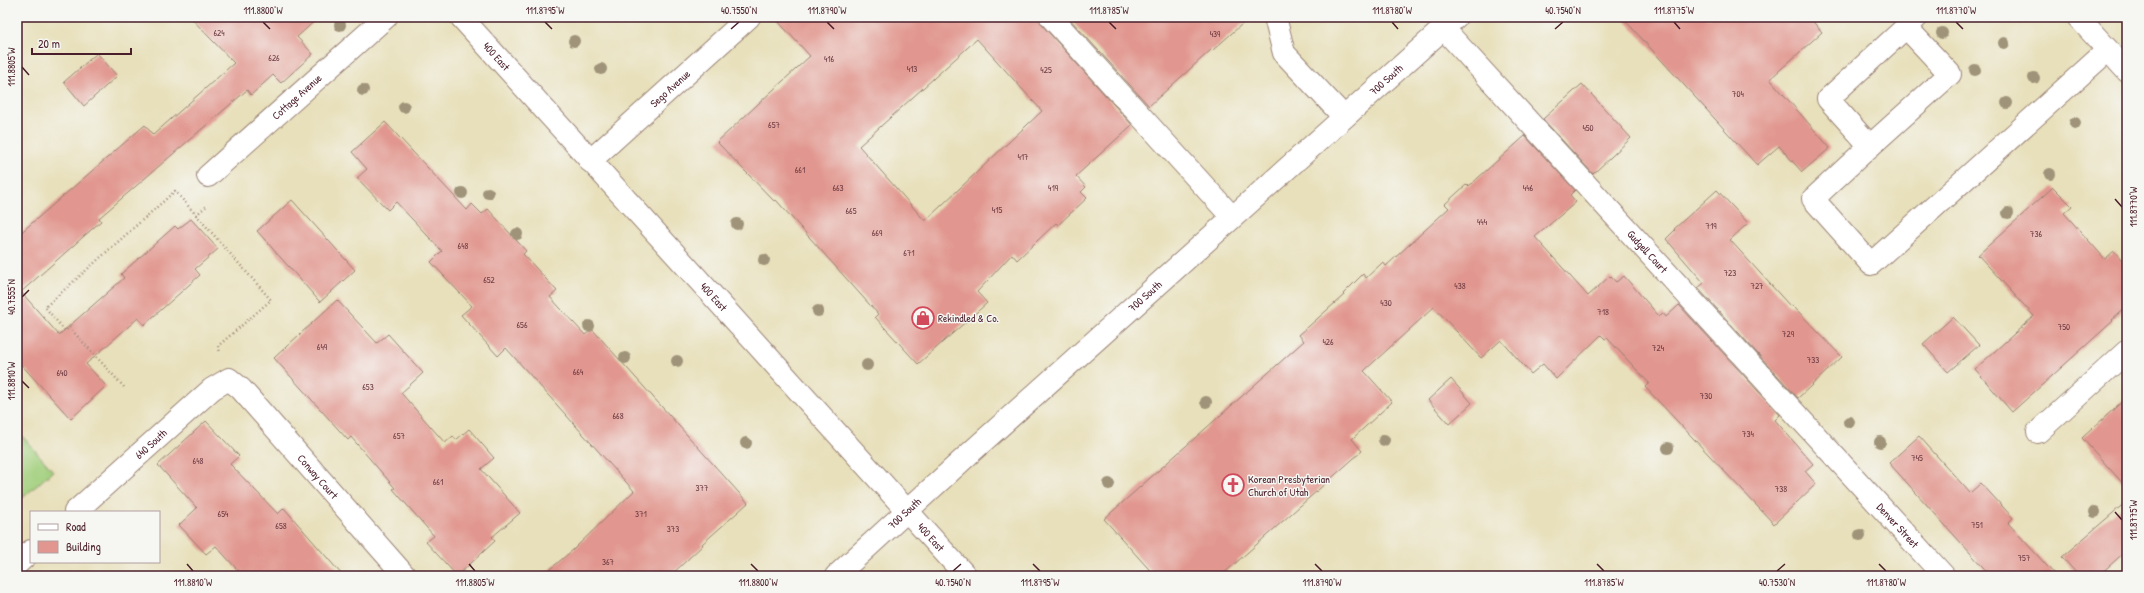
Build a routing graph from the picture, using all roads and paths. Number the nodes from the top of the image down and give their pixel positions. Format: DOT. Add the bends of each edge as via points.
graph roads {
  1 [pos="386,17"];
  2 [pos="461,17"];
  3 [pos="749,17"];
  4 [pos="1051,17"];
  5 [pos="1275,17"];
  6 [pos="2078,17"];
  7 [pos="1449,22"];
  8 [pos="1912,22"];
  9 [pos="2108,50"];
  10 [pos="2127,71"];
  11 [pos="1344,117"];
  12 [pos="1870,146"];
  13 [pos="590,161"];
  14 [pos="208,176"];
  15 [pos="209,204"];
  16 [pos="196,215"];
  17 [pos="1232,217"];
  18 [pos="2127,351"];
  19 [pos="229,379"];
  20 [pos="124,387"];
  21 [pos="2038,432"];
  22 [pos="1852,475"];
  23 [pos="76,511"];
  24 [pos="906,511"];
  25 [pos="30,552"];
  26 [pos="17,564"];
  27 [pos="405,576"];
  28 [pos="836,576"];
  29 [pos="966,576"];
  30 [pos="1944,576"];
  1 -- 14 [label="street, Cottage Avenue"];
  2 -- 13 [label="street, 400 East"];
  3 -- 13 [label="street, Sego Avenue"];
  4 -- 17 [label="street"];
  5 -- 11 [label="street" via="1284,53"];
  6 -- 9 [label="street"];
  7 -- 11 [label="street, 700 South"];
  7 -- 22 [label="street, Gudgell Court"];
  8 -- 12 [label="street" via="1950,74"];
  8 -- 12 [label="street" via="1828,99"];
  9 -- 10 [label="street"];
  9 -- 12 [label="street" via="1871,264 1814,198"];
  11 -- 17 [label="street, 700 South"];
  13 -- 24 [label="street, 400 East"];
  15 -- 16 [label="path"];
  16 -- 19 [label="path" via="271,300 218,346"];
  16 -- 20 [label="path" via="175,191 44,307 65,331 69,327"];
  17 -- 24 [label="street, 700 South"];
  18 -- 21 [label="street"];
  19 -- 23 [label="street, 640 South" via="212,388"];
  19 -- 27 [label="street, Conway Court"];
  22 -- 30 [label="street, Denver Street"];
  24 -- 28 [label="street, 700 South"];
  24 -- 29 [label="street, 400 East"];
  25 -- 26 [label="street"];
}
